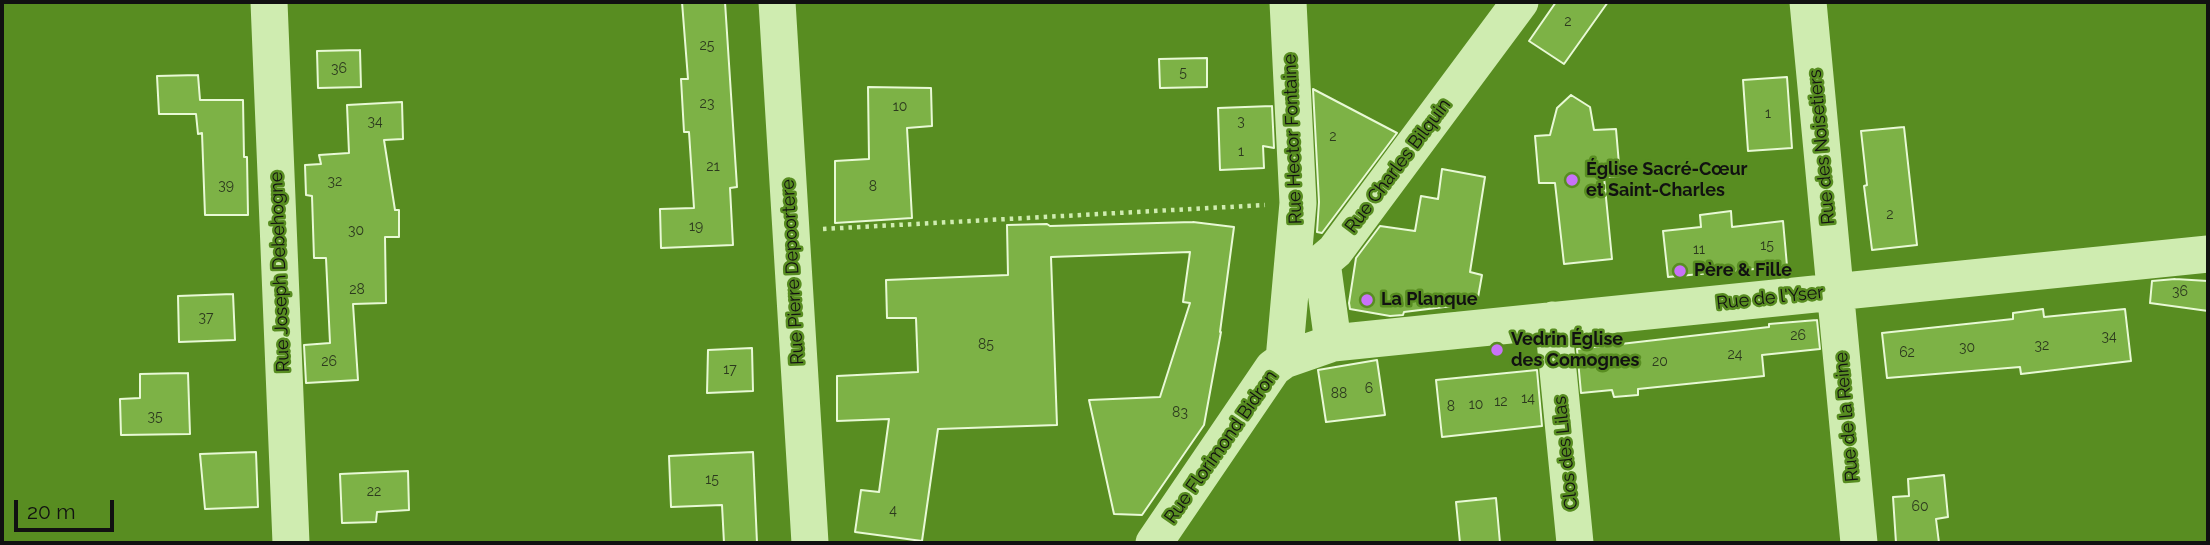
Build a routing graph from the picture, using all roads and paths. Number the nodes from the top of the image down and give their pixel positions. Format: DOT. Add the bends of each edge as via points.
graph roads {
  1 [pos="269,2"];
  2 [pos="777,2"];
  3 [pos="1288,2"];
  4 [pos="1520,2"];
  5 [pos="1808,2"];
  6 [pos="1298,203"];
  7 [pos="791,231"];
  8 [pos="2208,254"];
  9 [pos="1308,257"];
  10 [pos="1835,291"];
  11 [pos="1553,320"];
  12 [pos="1333,343"];
  13 [pos="1284,360"];
  14 [pos="291,543"];
  15 [pos="810,543"];
  16 [pos="1154,543"];
  17 [pos="1575,543"];
  18 [pos="1859,543"];
  1 -- 14 [label="street, Rue Joseph Debehogne"];
  2 -- 7 [label="street, Rue Pierre Depoortere"];
  3 -- 6 [label="street, Rue Hector Fontaine"];
  4 -- 9 [label="street, Rue Charles Bilquin" via="1335,251"];
  5 -- 10 [label="street, Rue des Noisetiers"];
  6 -- 7 [label="path"];
  6 -- 9 [label="street, Rue Hector Fontaine"];
  7 -- 15 [label="street, Rue Pierre Depoortere"];
  8 -- 10 [label="street, Rue de l'Yser"];
  9 -- 12 [label="street"];
  9 -- 13 [label="street, Rue Hector Fontaine"];
  10 -- 11 [label="street, Rue de l'Yser"];
  10 -- 18 [label="street, Rue de la Reine"];
  11 -- 12 [label="street, Rue de l'Yser"];
  11 -- 17 [label="street, Clos des Lilas"];
  12 -- 13 [label="street, Rue Florimond Bidron"];
  13 -- 16 [label="street, Rue Florimond Bidron" via="1273,368"];
}
